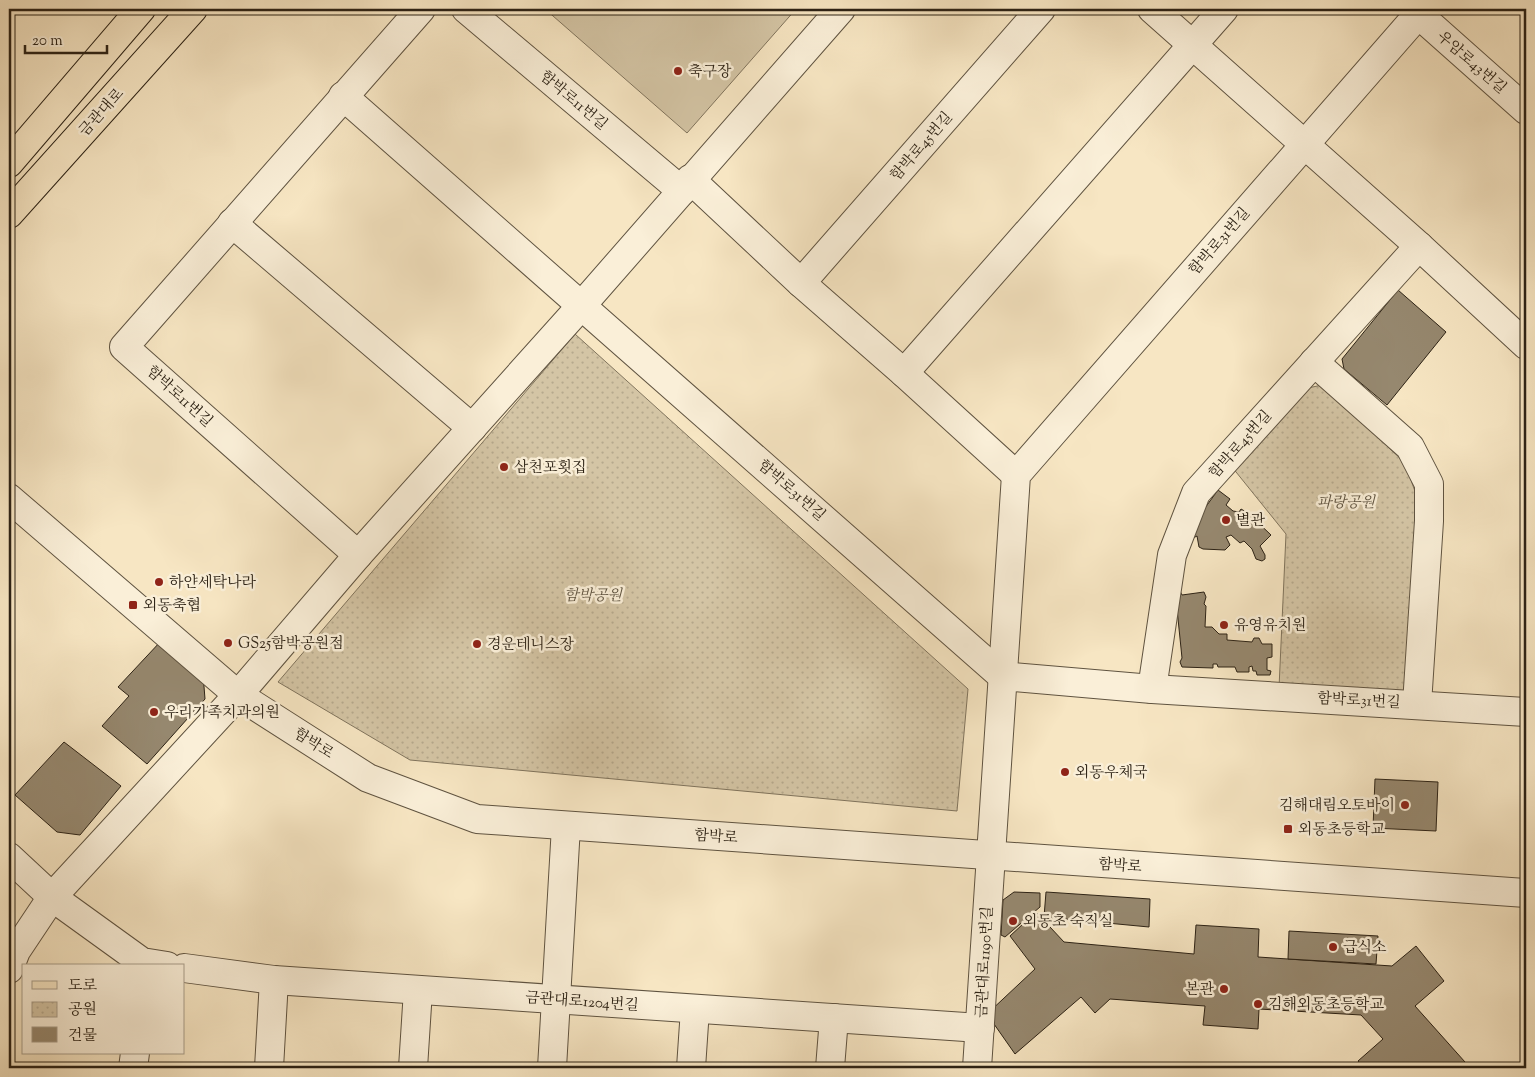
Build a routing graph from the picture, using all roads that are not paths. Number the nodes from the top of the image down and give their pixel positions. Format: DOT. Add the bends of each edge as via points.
graph roads {
  1 [pos="141,9"];
  2 [pos="193,9"];
  3 [pos="421,9"];
  4 [pos="466,9"];
  5 [pos="841,9"];
  6 [pos="1041,9"];
  7 [pos="1152,9"];
  8 [pos="1224,9"];
  9 [pos="1420,11"];
  10 [pos="1192,44"];
  11 [pos="343,96"];
  12 [pos="1526,110"];
  13 [pos="1304,145"];
  14 [pos="9,163"];
  15 [pos="686,185"];
  16 [pos="9,214"];
  17 [pos="232,223"];
  18 [pos="1420,246"];
  19 [pos="800,283"];
  20 [pos="582,305"];
  21 [pos="1526,345"];
  22 [pos="1314,362"];
  23 [pos="904,373"];
  24 [pos="472,428"];
  25 [pos="1016,475"];
  26 [pos="9,498"];
  27 [pos="358,555"];
  28 [pos="1002,676"];
  29 [pos="1152,688"];
  30 [pos="238,695"];
  31 [pos="1417,704"];
  32 [pos="1526,712"];
  33 [pos="566,826"];
  34 [pos="990,856"];
  35 [pos="9,857"];
  36 [pos="1526,893"];
  37 [pos="52,896"];
  38 [pos="149,964"];
  39 [pos="185,968"];
  40 [pos="9,969"];
  41 [pos="274,980"];
  42 [pos="418,990"];
  43 [pos="556,999"];
  44 [pos="695,1009"];
  45 [pos="834,1018"];
  46 [pos="980,1028"];
  47 [pos="135,1054"];
  48 [pos="133,1068"];
  49 [pos="269,1068"];
  50 [pos="413,1068"];
  51 [pos="552,1068"];
  52 [pos="691,1068"];
  53 [pos="830,1068"];
  54 [pos="977,1068"];
  1 -- 14 [label="main road"];
  2 -- 16 [label="main road, 금관대로"];
  3 -- 11 [label="street, 함박로11번길"];
  4 -- 15 [label="street, 함박로11번길"];
  5 -- 15 [label="street"];
  6 -- 19 [label="street, 함박로45번길"];
  7 -- 10 [label="street"];
  8 -- 10 [label="street"];
  9 -- 12 [label="street, 우암로43번길"];
  9 -- 13 [label="street, 함박로31번길"];
  10 -- 13 [label="street"];
  10 -- 23 [label="street"];
  11 -- 17 [label="street, 함박로11번길"];
  11 -- 20 [label="street"];
  13 -- 18 [label="street"];
  13 -- 25 [label="street, 함박로31번길"];
  15 -- 19 [label="street"];
  15 -- 20 [label="street"];
  17 -- 24 [label="street"];
  17 -- 27 [label="street, 함박로11번길" via="124,347"];
  18 -- 21 [label="street"];
  18 -- 22 [label="street, 함박로45번길"];
  19 -- 23 [label="street"];
  20 -- 24 [label="street"];
  20 -- 28 [label="street, 함박로31번길"];
  22 -- 29 [label="street, 함박로45번길" via="1196,493 1172,555"];
  22 -- 31 [label="street, 함박로31번길" via="1410,447 1429,484"];
  23 -- 25 [label="street"];
  24 -- 27 [label="street"];
  25 -- 28 [label="street"];
  26 -- 30 [label="street, 함박로"];
  27 -- 30 [label="street"];
  28 -- 29 [label="street, 함박로31번길"];
  28 -- 34 [label="street"];
  29 -- 31 [label="street, 함박로31번길"];
  30 -- 33 [label="street, 함박로" via="368,778 477,819"];
  30 -- 37 [label="street"];
  31 -- 32 [label="street"];
  33 -- 34 [label="street, 함박로"];
  33 -- 43 [label="street"];
  34 -- 36 [label="street, 함박로"];
  34 -- 46 [label="street, 금관대로1190번길"];
  35 -- 37 [label="street"];
  37 -- 38 [label="street"];
  37 -- 40 [label="street" via="16,951"];
  39 -- 41 [label="street, 금관대로1204번길"];
  41 -- 42 [label="street, 금관대로1204번길"];
  41 -- 49 [label="street"];
  42 -- 43 [label="street, 금관대로1204번길"];
  42 -- 50 [label="street"];
  43 -- 44 [label="street, 금관대로1204번길"];
  43 -- 51 [label="street"];
  44 -- 45 [label="street, 금관대로1204번길"];
  44 -- 52 [label="street"];
  45 -- 46 [label="street, 금관대로1204번길"];
  45 -- 53 [label="street"];
  46 -- 54 [label="street, 금관대로1190번길"];
  47 -- 48 [label="street"];
}
